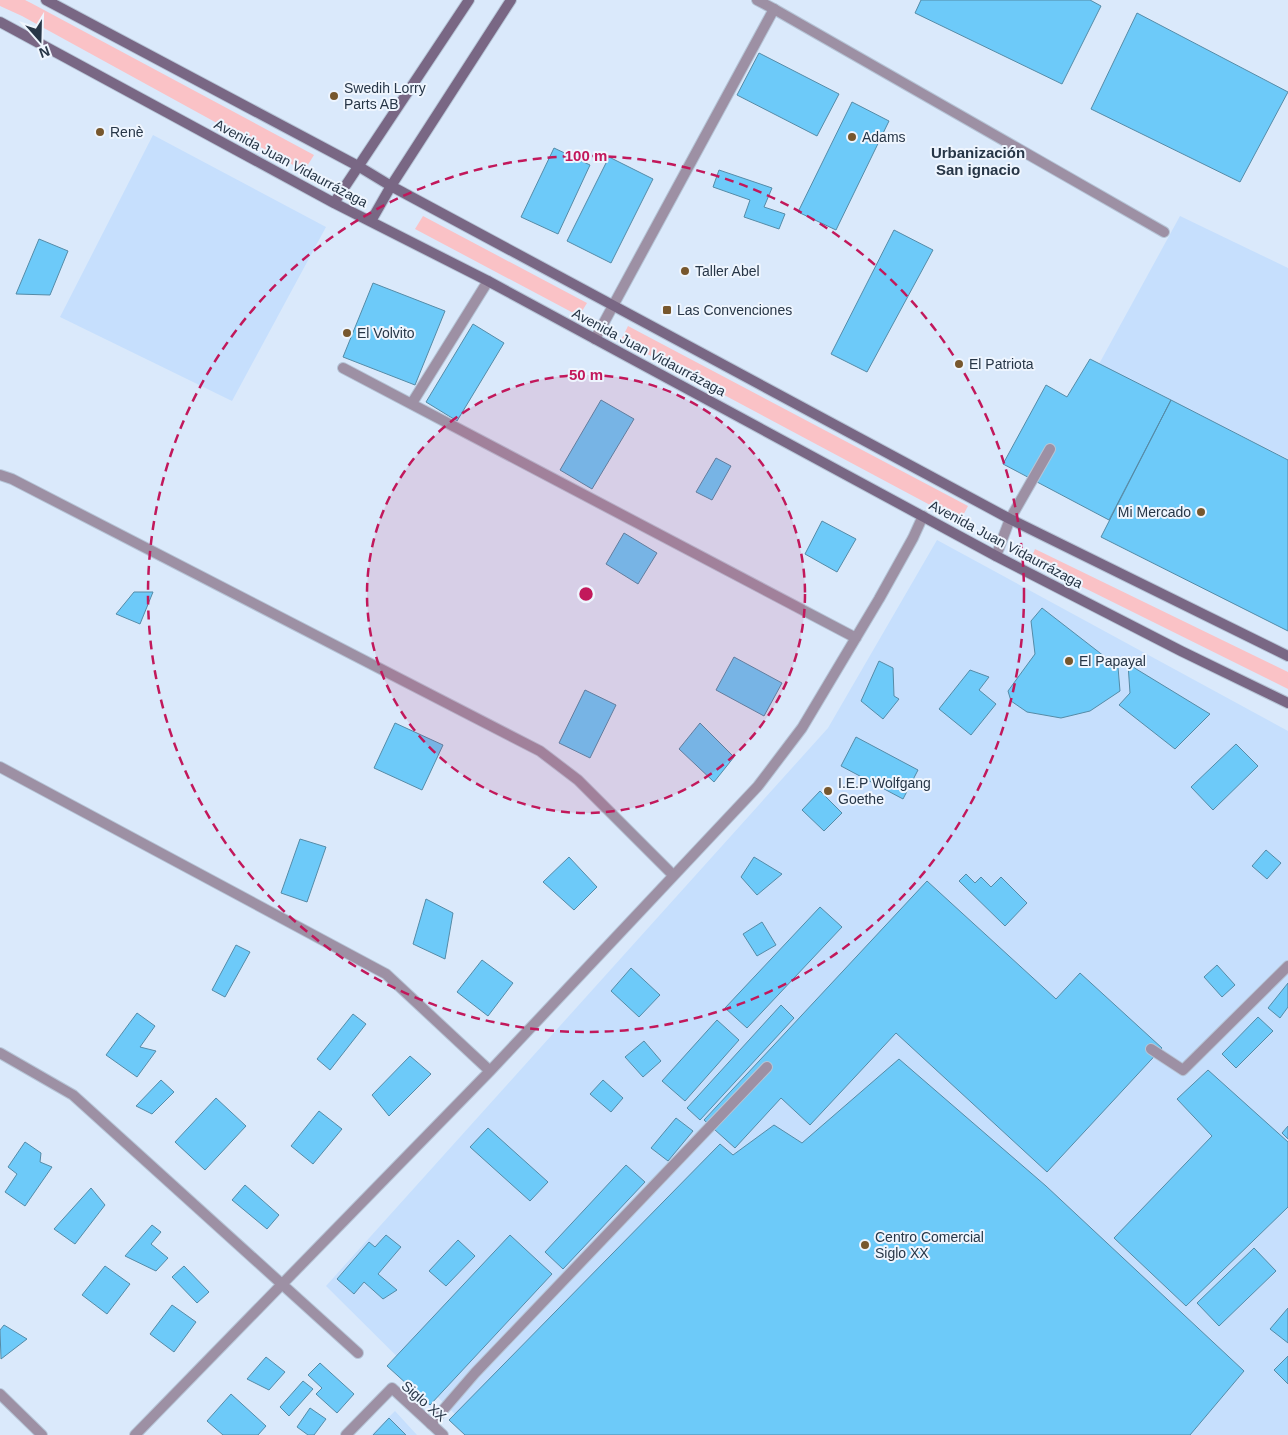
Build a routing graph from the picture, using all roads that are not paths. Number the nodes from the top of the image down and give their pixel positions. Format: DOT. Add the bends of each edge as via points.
graph roads {
  1 [pos="46,0"];
  2 [pos="469,0"];
  3 [pos="757,0"];
  4 [pos="508,1"];
  5 [pos="774,10"];
  6 [pos="0,22"];
  7 [pos="358,166"];
  8 [pos="391,186"];
  9 [pos="334,203"];
  10 [pos="370,221"];
  11 [pos="1164,232"];
  12 [pos="488,281"];
  13 [pos="613,304"];
  14 [pos="595,339"];
  15 [pos="343,368"];
  16 [pos="412,403"];
  17 [pos="1050,450"];
  18 [pos="0,475"];
  19 [pos="922,516"];
  20 [pos="1010,519"];
  21 [pos="996,556"];
  22 [pos="856,638"];
  23 [pos="1288,656"];
  24 [pos="1288,703"];
  25 [pos="0,766"];
  26 [pos="673,875"];
  27 [pos="1288,966"];
  28 [pos="1151,1049"];
  29 [pos="0,1053"];
  30 [pos="767,1067"];
  31 [pos="490,1071"];
  32 [pos="281,1284"];
  33 [pos="358,1353"];
  34 [pos="0,1394"];
  35 [pos="431,1424"];
  36 [pos="42,1435"];
  37 [pos="135,1435"];
  38 [pos="346,1435"];
  39 [pos="443,1435"];
  1 -- 7 [label="main road, Avenida Juan Vidaurrázaga"];
  2 -- 7 [label="main road"];
  3 -- 5 [label="street"];
  4 -- 8 [label="main road"];
  5 -- 11 [label="street"];
  5 -- 13 [label="street"];
  6 -- 9 [label="main road, Avenida Juan Vidaurrázaga"];
  7 -- 8 [label="main road, Avenida Juan Vidaurrázaga"];
  7 -- 9 [label="main road"];
  8 -- 10 [label="main road"];
  8 -- 13 [label="main road, Avenida Juan Vidaurrázaga"];
  9 -- 10 [label="main road, Avenida Juan Vidaurrázaga"];
  10 -- 12 [label="main road, Avenida Juan Vidaurrázaga"];
  12 -- 14 [label="main road, Avenida Juan Vidaurrázaga"];
  12 -- 16 [label="street"];
  13 -- 14 [label="street"];
  13 -- 20 [label="main road, Avenida Juan Vidaurrázaga"];
  14 -- 19 [label="main road, Avenida Juan Vidaurrázaga"];
  15 -- 16 [label="street"];
  16 -- 22 [label="street"];
  17 -- 20 [label="street"];
  18 -- 26 [label="street" via="540,751 578,780"];
  19 -- 21 [label="main road, Avenida Juan Vidaurrázaga"];
  19 -- 22 [label="street" via="913,538"];
  20 -- 21 [label="street"];
  20 -- 23 [label="main road, Avenida Juan Vidaurrázaga"];
  21 -- 24 [label="main road, Avenida Juan Vidaurrázaga"];
  22 -- 26 [label="street" via="802,728 758,786"];
  25 -- 31 [label="street" via="386,974"];
  26 -- 31 [label="street"];
  27 -- 28 [label="street" via="1183,1070"];
  29 -- 32 [label="street" via="73,1095"];
  30 -- 35 [label="street" via="475,1373"];
  31 -- 32 [label="street"];
  32 -- 33 [label="street"];
  32 -- 37 [label="street"];
  34 -- 36 [label="street"];
  35 -- 38 [label="street, Siglo XX" via="392,1388"];
  35 -- 39 [label="street, Siglo XX"];
}
